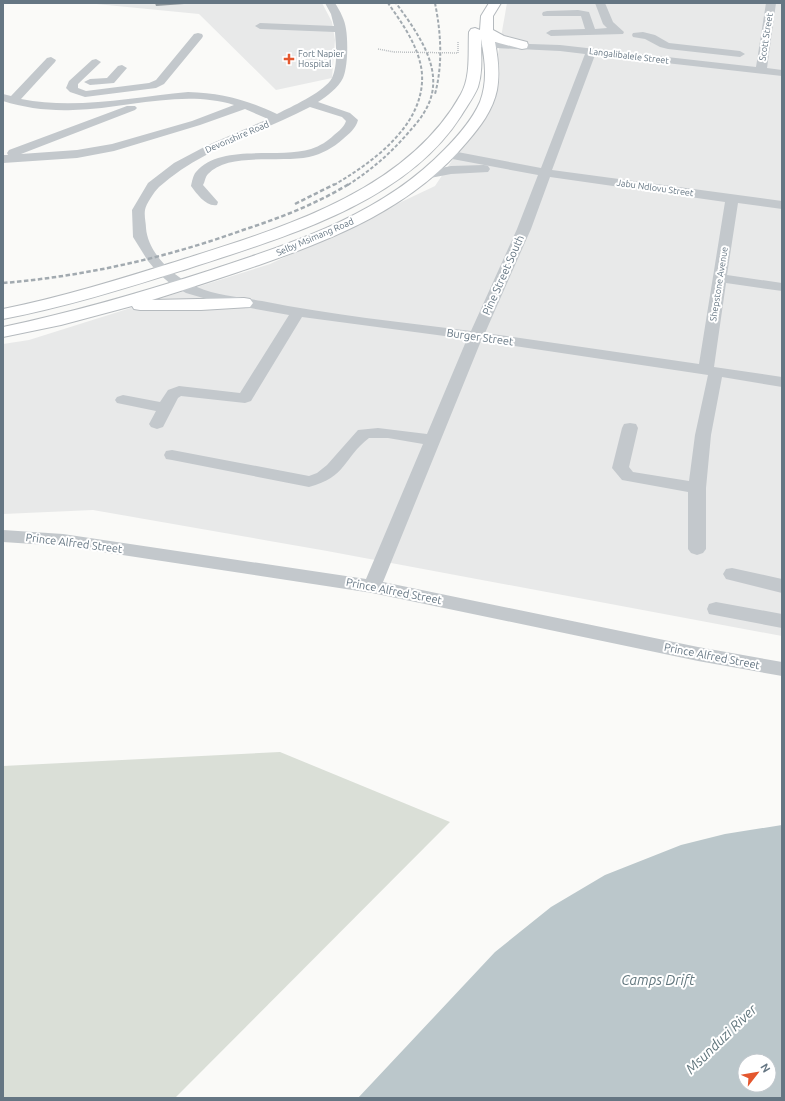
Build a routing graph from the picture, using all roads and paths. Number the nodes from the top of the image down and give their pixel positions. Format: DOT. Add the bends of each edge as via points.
graph roads {
  1 [pos="330,3"];
  2 [pos="484,3"];
  3 [pos="495,3"];
  4 [pos="600,3"];
  5 [pos="773,3"];
  6 [pos="782,4"];
  7 [pos="547,14"];
  8 [pos="260,26"];
  9 [pos="590,27"];
  10 [pos="341,29"];
  11 [pos="550,29"];
  12 [pos="626,34"];
  13 [pos="198,36"];
  14 [pos="484,40"];
  15 [pos="458,42"];
  16 [pos="522,45"];
  17 [pos="378,48"];
  18 [pos="591,52"];
  19 [pos="617,54"];
  20 [pos="740,54"];
  21 [pos="51,60"];
  22 [pos="96,62"];
  23 [pos="122,68"];
  24 [pos="761,71"];
  25 [pos="782,73"];
  26 [pos="75,81"];
  27 [pos="152,86"];
  28 [pos="8,98"];
  29 [pos="155,99"];
  30 [pos="310,103"];
  31 [pos="246,104"];
  32 [pos="278,119"];
  33 [pos="447,154"];
  34 [pos="3,158"];
  35 [pos="529,170"];
  36 [pos="546,172"];
  37 [pos="425,175"];
  38 [pos="732,198"];
  39 [pos="212,202"];
  40 [pos="782,205"];
  41 [pos="163,270"];
  42 [pos="228,270"];
  43 [pos="720,278"];
  44 [pos="181,285"];
  45 [pos="782,287"];
  46 [pos="236,301"];
  47 [pos="103,308"];
  48 [pos="297,313"];
  49 [pos="3,314"];
  50 [pos="3,332"];
  51 [pos="476,336"];
  52 [pos="711,371"];
  53 [pos="782,382"];
  54 [pos="123,400"];
  55 [pos="165,408"];
  56 [pos="157,424"];
  57 [pos="630,428"];
  58 [pos="432,440"];
  59 [pos="172,455"];
  60 [pos="697,488"];
  61 [pos="3,536"];
  62 [pos="698,549"];
  63 [pos="732,574"];
  64 [pos="372,586"];
  65 [pos="782,586"];
  66 [pos="716,609"];
  67 [pos="782,621"];
  68 [pos="782,669"];
  1 -- 10 [label="street, Devonshire Road" via="338,16"];
  2 -- 14 [label="main road, Selby Msimang Road" via="477,17"];
  3 -- 14 [label="main road, Selby Msimang Road" via="489,10 486,20"];
  4 -- 12 [label="street" via="608,24"];
  5 -- 6 [label="street"];
  5 -- 24 [label="street, Scott Street"];
  7 -- 9 [label="street" via="582,13 585,14"];
  8 -- 10 [label="street"];
  9 -- 11 [label="street"];
  9 -- 12 [label="street"];
  10 -- 30 [label="street, Devonshire Road" via="340,65 336,80"];
  12 -- 19 [label="street"];
  12 -- 20 [label="street" via="651,36 668,46"];
  13 -- 27 [label="street" via="160,82"];
  14 -- 16 [label="main road" via="499,39"];
  14 -- 33 [label="main road, Selby Msimang Road" via="492,72 488,98 478,118"];
  14 -- 41 [label="main road, Selby Msimang Road" via="462,105 440,134 404,167 356,197 303,223 265,238"];
  15 -- 17 [label="path, bridge" via="458,53 394,52"];
  16 -- 18 [label="street, Langalibalele Street"];
  18 -- 19 [label="street, Langalibalele Street"];
  18 -- 36 [label="street, Pine Street South"];
  19 -- 24 [label="street, Langalibalele Street"];
  21 -- 28 [label="street"];
  22 -- 26 [label="street"];
  23 -- 26 [label="street" via="108,82"];
  24 -- 25 [label="street, Langalibalele Street"];
  26 -- 27 [label="street" via="72,88 85,94"];
  27 -- 29 [label="street"];
  28 -- 29 [label="street" via="30,105 57,107"];
  29 -- 31 [label="street" via="188,95 207,96"];
  29 -- 34 [label="street"];
  30 -- 32 [label="street, Devonshire Road"];
  30 -- 39 [label="street" via="346,115 352,120 352,125 330,145 315,152 293,156 257,156 216,164 202,172 197,186"];
  31 -- 32 [label="street"];
  31 -- 34 [label="street" via="185,127 95,151 57,156"];
  32 -- 41 [label="street, Devonshire Road" via="206,150 174,168 143,197 137,220 138,232"];
  33 -- 35 [label="street, Jabu Ndlovu Street"];
  33 -- 37 [label="main road, Selby Msimang Road"];
  35 -- 36 [label="street, Jabu Ndlovu Street"];
  35 -- 37 [label="street, Jabu Ndlovu Street" via="464,170"];
  36 -- 38 [label="street, Jabu Ndlovu Street"];
  36 -- 51 [label="street, Pine Street South" via="524,229"];
  37 -- 42 [label="main road, Selby Msimang Road" via="370,214 280,252"];
  38 -- 40 [label="street, Jabu Ndlovu Street"];
  38 -- 43 [label="street, Shepstone Avenue"];
  41 -- 44 [label="street, Devonshire Road"];
  41 -- 49 [label="main road, Selby Msimang Road" via="67,301"];
  42 -- 44 [label="main road, Selby Msimang Road"];
  42 -- 46 [label="main road" via="225,276"];
  43 -- 45 [label="street"];
  43 -- 52 [label="street, Shepstone Avenue"];
  44 -- 46 [label="street, Burger Street" via="202,294"];
  44 -- 47 [label="main road, Selby Msimang Road"];
  46 -- 47 [label="main road" via="200,305"];
  46 -- 48 [label="street, Burger Street"];
  47 -- 50 [label="main road, Selby Msimang Road"];
  48 -- 51 [label="street, Burger Street"];
  48 -- 55 [label="street" via="245,398 179,391 174,393"];
  51 -- 52 [label="street, Burger Street"];
  51 -- 58 [label="street, Pine Street South"];
  52 -- 53 [label="street, Burger Street"];
  52 -- 60 [label="street, Shepstone Avenue"];
  54 -- 55 [label="street"];
  55 -- 56 [label="street"];
  57 -- 60 [label="street" via="620,468 623,472 628,476"];
  58 -- 59 [label="street" via="374,432 365,434 329,474 309,482"];
  58 -- 64 [label="street, Pine Street South"];
  60 -- 62 [label="street, Shepstone Avenue"];
  61 -- 64 [label="street, Prince Alfred Street" via="63,540"];
  63 -- 65 [label="street"];
  64 -- 68 [label="street, Prince Alfred Street"];
  66 -- 67 [label="street"];
}
